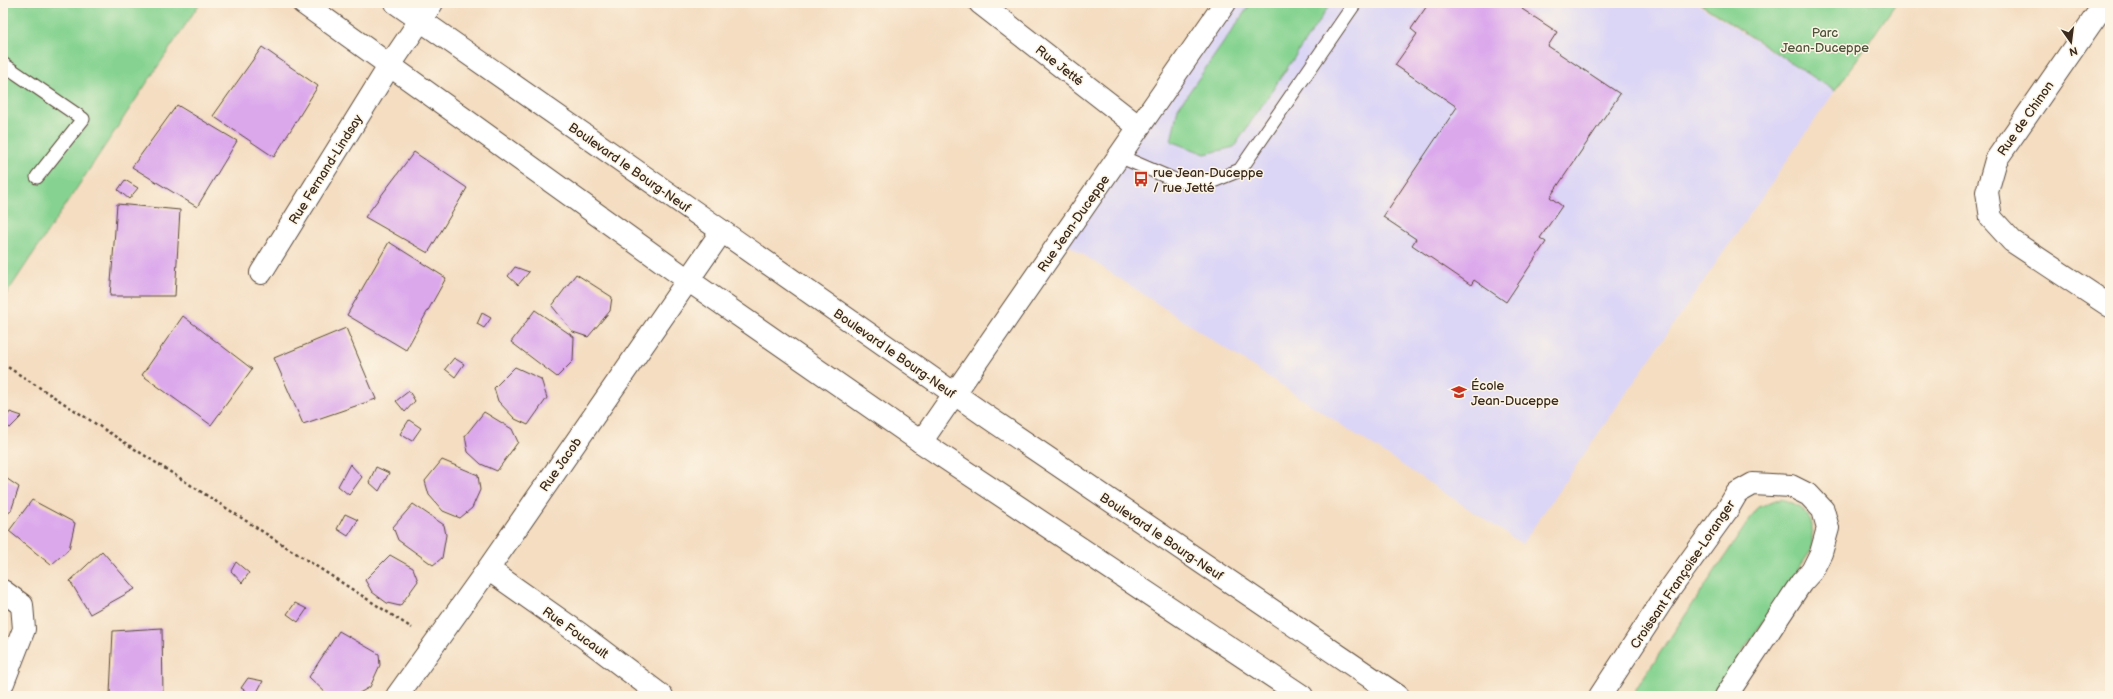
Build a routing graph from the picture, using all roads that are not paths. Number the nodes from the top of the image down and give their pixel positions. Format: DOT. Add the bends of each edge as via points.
graph roads {
  1 [pos="303,3"];
  2 [pos="396,3"];
  3 [pos="980,3"];
  4 [pos="1225,3"];
  5 [pos="1355,3"];
  6 [pos="2105,3"];
  7 [pos="426,11"];
  8 [pos="3,64"];
  9 [pos="390,65"];
  10 [pos="1139,127"];
  11 [pos="1119,156"];
  12 [pos="37,177"];
  13 [pos="722,231"];
  14 [pos="261,273"];
  15 [pos="688,280"];
  16 [pos="2110,306"];
  17 [pos="954,394"];
  18 [pos="921,442"];
  19 [pos="488,569"];
  20 [pos="3,591"];
  21 [pos="3,683"];
  22 [pos="397,696"];
  23 [pos="662,696"];
  24 [pos="1302,696"];
  25 [pos="1398,696"];
  26 [pos="1600,696"];
  27 [pos="1726,696"];
  1 -- 9 [label="street"];
  2 -- 7 [label="street, Boulevard le Bourg-Neuf"];
  3 -- 10 [label="street, Rue Jetté"];
  4 -- 10 [label="street, Rue Jean-Duceppe"];
  5 -- 11 [label="lane" via="1240,170 1213,182 1177,181"];
  6 -- 16 [label="street, Rue de Chinon" via="1996,160 1987,192 1991,218 2012,241"];
  7 -- 9 [label="street, Rue Fernand-Lindsay"];
  7 -- 13 [label="street, Boulevard le Bourg-Neuf"];
  8 -- 12 [label="lane" via="82,119"];
  9 -- 14 [label="street, Rue Fernand-Lindsay"];
  9 -- 15 [label="street"];
  10 -- 11 [label="street, Rue Jean-Duceppe"];
  11 -- 17 [label="street, Rue Jean-Duceppe"];
  13 -- 15 [label="street, Rue Jacob"];
  13 -- 17 [label="street, Boulevard le Bourg-Neuf"];
  15 -- 18 [label="street"];
  15 -- 19 [label="street, Rue Jacob"];
  17 -- 18 [label="street, Rue Jean-Duceppe"];
  17 -- 25 [label="street, Boulevard le Bourg-Neuf"];
  18 -- 24 [label="street"];
  19 -- 22 [label="street, Rue Jacob"];
  19 -- 23 [label="street, Rue Foucault"];
  20 -- 21 [label="street" via="22,605 24,629"];
  26 -- 27 [label="street, Croissant Françoise-Loranger" via="1670,589 1728,510 1737,493 1753,484 1792,486 1809,495 1823,510 1828,528 1821,553 1812,571 1801,583"];
}
